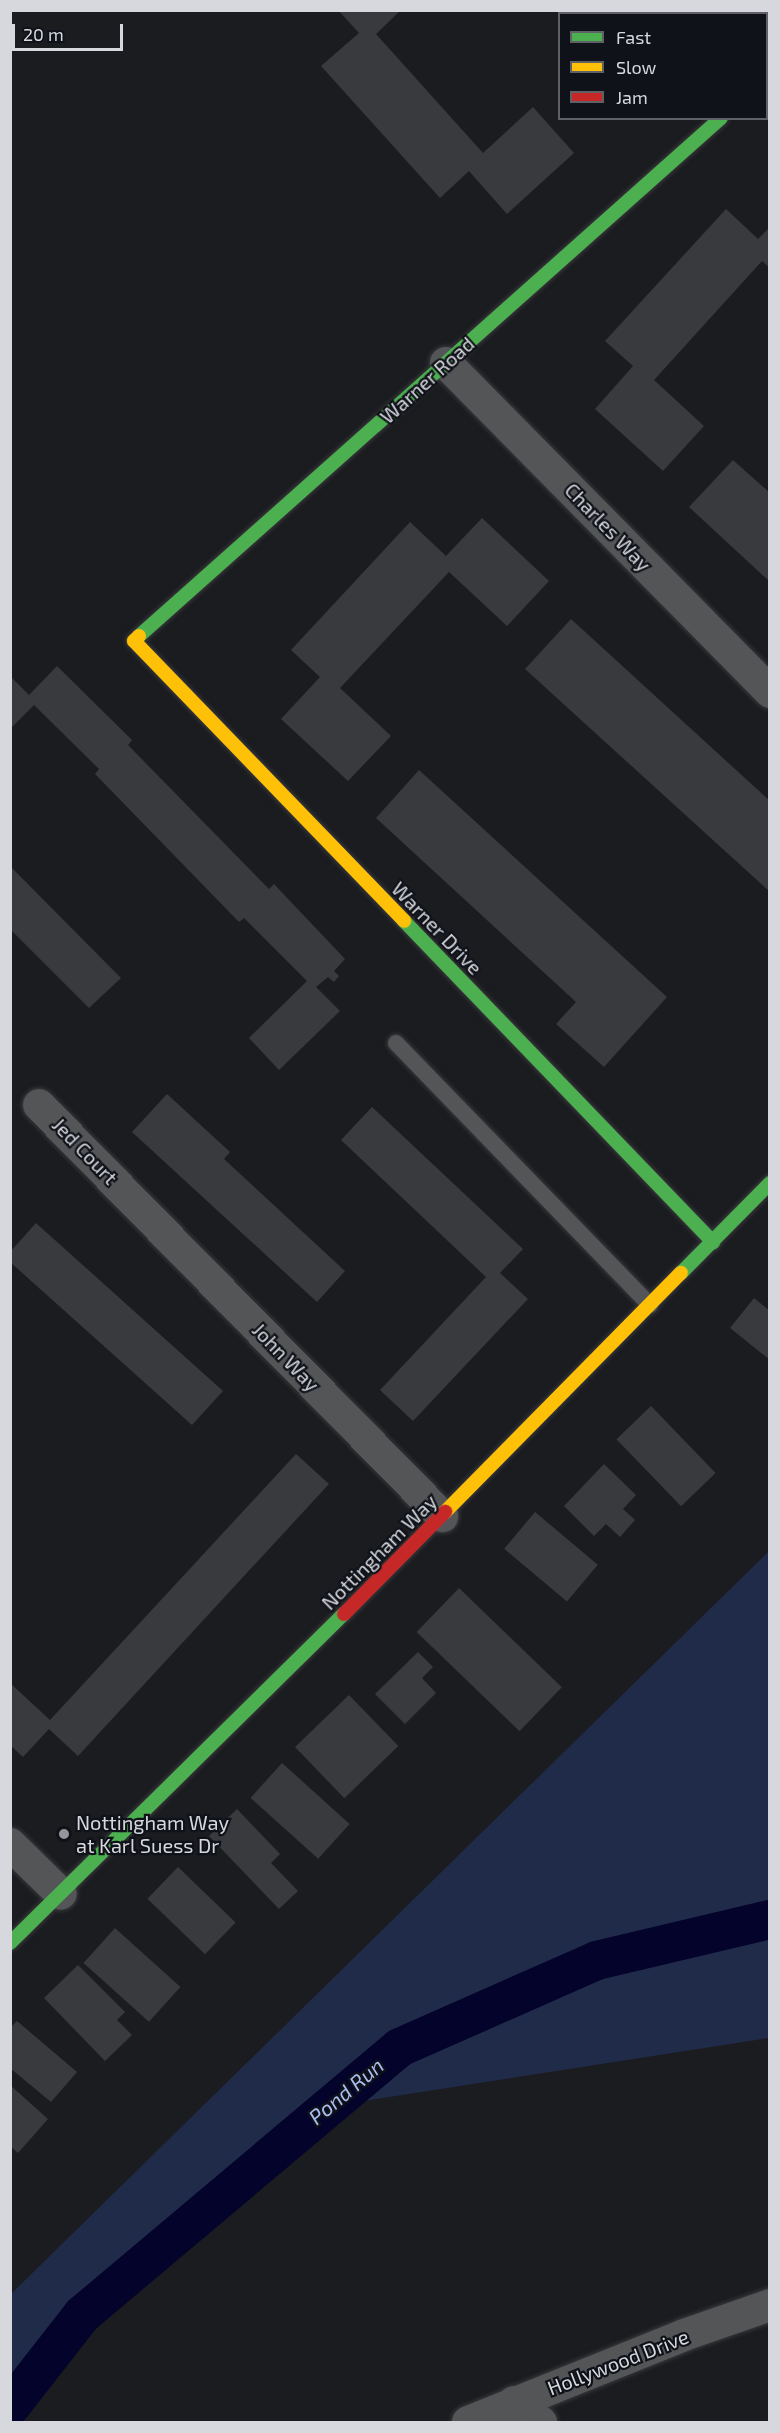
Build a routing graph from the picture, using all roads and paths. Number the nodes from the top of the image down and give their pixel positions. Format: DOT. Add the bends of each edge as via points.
graph roads {
  1 [pos="719,120"];
  2 [pos="446,363"];
  3 [pos="134,641"];
  4 [pos="770,692"];
  5 [pos="396,1042"];
  6 [pos="39,1105"];
  7 [pos="770,1183"];
  8 [pos="130,1198"];
  9 [pos="713,1242"];
  10 [pos="650,1305"];
  11 [pos="442,1515"];
  12 [pos="10,1844"];
  13 [pos="61,1894"];
  14 [pos="10,1943"];
  15 [pos="770,2306"];
  16 [pos="514,2402"];
  17 [pos="468,2422"];
  18 [pos="541,2422"];
  1 -- 2 [label="street, Warner Road"];
  2 -- 3 [label="street, Warner Road"];
  2 -- 4 [label="street, Charles Way"];
  3 -- 9 [label="street, Warner Drive"];
  5 -- 10 [label="lane"];
  6 -- 8 [label="street, Jed Court"];
  7 -- 9 [label="street, Nottingham Way"];
  8 -- 11 [label="street, John Way"];
  9 -- 10 [label="street, Nottingham Way"];
  10 -- 11 [label="street, Nottingham Way"];
  11 -- 13 [label="street, Nottingham Way"];
  12 -- 13 [label="street"];
  13 -- 14 [label="street, Nottingham Way"];
  15 -- 16 [label="street, Hollywood Drive"];
  16 -- 17 [label="street, Hollywood Drive"];
  16 -- 18 [label="street"];
}
